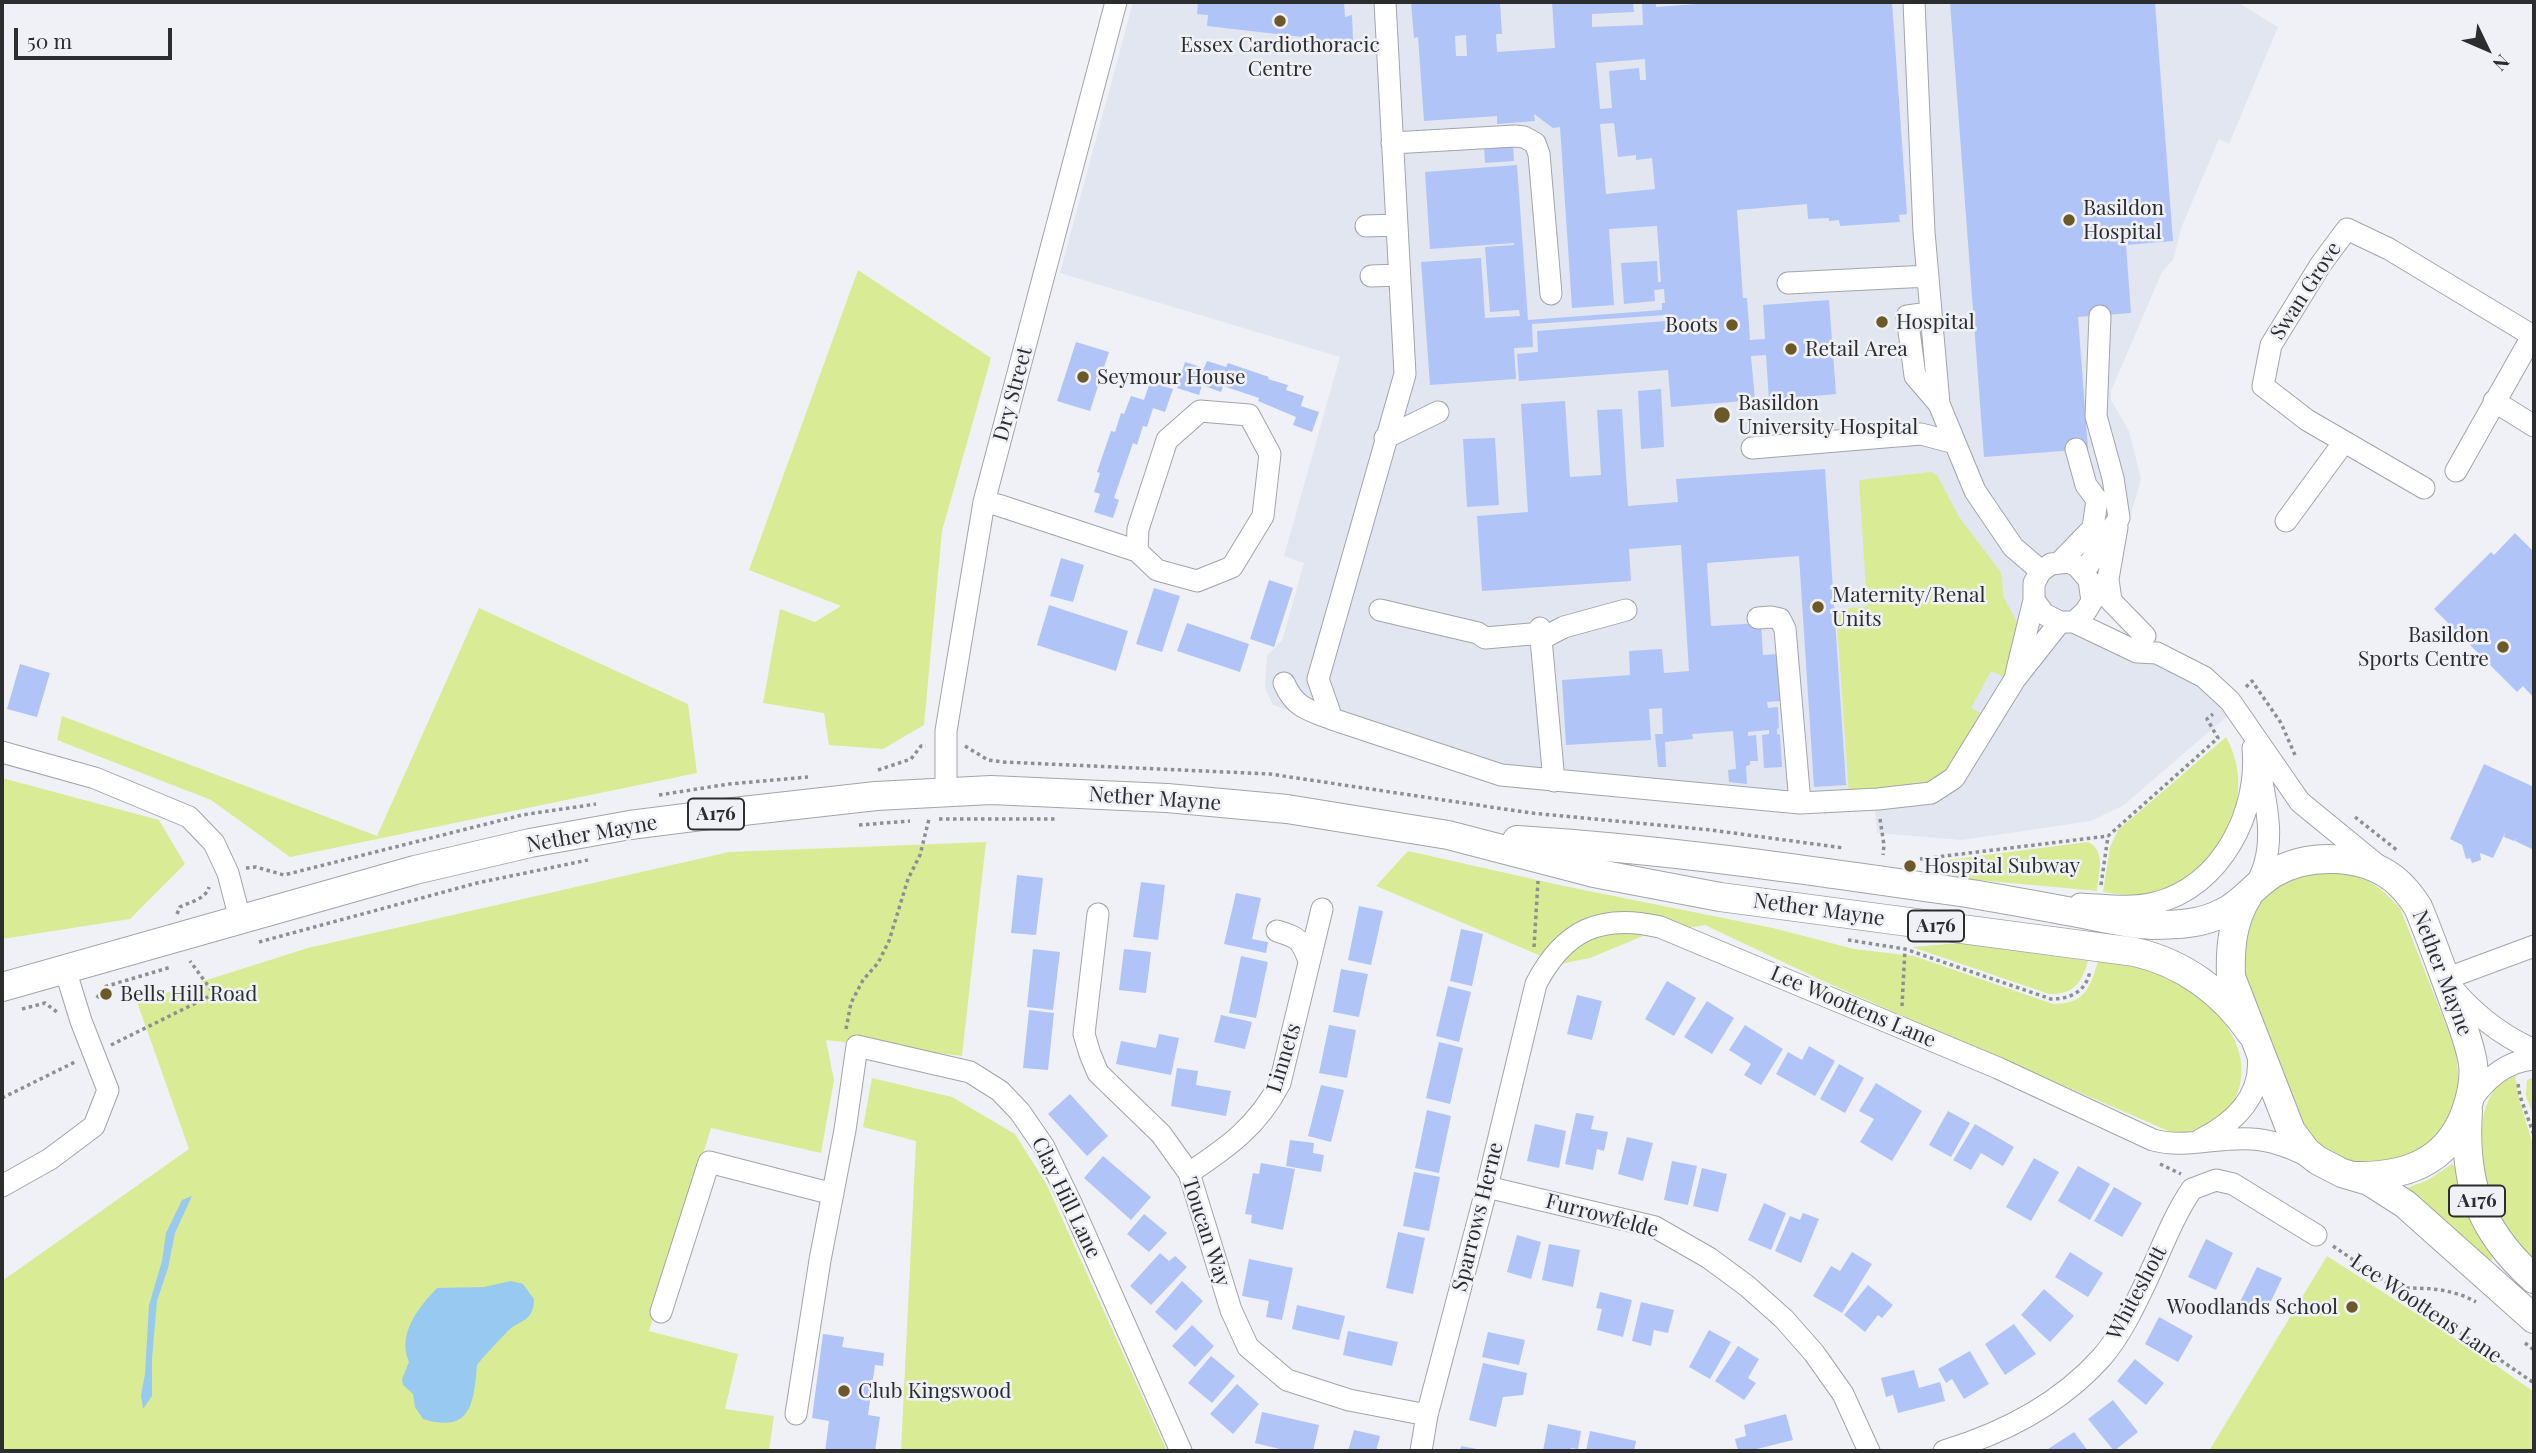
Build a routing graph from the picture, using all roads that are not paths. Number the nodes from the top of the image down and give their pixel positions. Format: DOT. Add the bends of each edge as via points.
graph roads {
  1 [pos="1116,2"];
  2 [pos="1385,2"];
  3 [pos="1914,2"];
  4 [pos="1392,143"];
  5 [pos="1396,225"];
  6 [pos="1366,226"];
  7 [pos="1399,275"];
  8 [pos="1370,276"];
  9 [pos="1928,276"];
  10 [pos="1788,283"];
  11 [pos="1550,294"];
  12 [pos="2100,316"];
  13 [pos="2534,335"];
  14 [pos="2494,401"];
  15 [pos="1438,412"];
  16 [pos="2534,426"];
  17 [pos="1385,438"];
  18 [pos="2344,442"];
  19 [pos="1955,443"];
  20 [pos="1752,448"];
  21 [pos="2076,449"];
  22 [pos="2456,471"];
  23 [pos="2424,488"];
  24 [pos="984,502"];
  25 [pos="2119,518"];
  26 [pos="2286,521"];
  27 [pos="1137,551"];
  28 [pos="2050,566"];
  29 [pos="2084,572"];
  30 [pos="2034,600"];
  31 [pos="2092,601"];
  32 [pos="1380,610"];
  33 [pos="1626,610"];
  34 [pos="1758,618"];
  35 [pos="2067,622"];
  36 [pos="1543,638"];
  37 [pos="2151,644"];
  38 [pos="2015,679"];
  39 [pos="1284,683"];
  40 [pos="2239,715"];
  41 [pos="1332,719"];
  42 [pos="2253,748"];
  43 [pos="2,752"];
  44 [pos="1553,781"];
  45 [pos="946,792"];
  46 [pos="1800,803"];
  47 [pos="1448,835"];
  48 [pos="2392,877"];
  49 [pos="2251,891"];
  50 [pos="2016,901"];
  51 [pos="1322,909"];
  52 [pos="1098,914"];
  53 [pos="240,919"];
  54 [pos="1277,931"];
  55 [pos="2534,946"];
  56 [pos="1309,961"];
  57 [pos="65,970"];
  58 [pos="2445,979"];
  59 [pos="1536,984"];
  60 [pos="7,999"];
  61 [pos="2255,1041"];
  62 [pos="2534,1050"];
  63 [pos="2534,1059"];
  64 [pos="2468,1105"];
  65 [pos="2185,1144"];
  66 [pos="2317,1160"];
  67 [pos="1189,1173"];
  68 [pos="2355,1176"];
  69 [pos="2,1186"];
  70 [pos="1487,1186"];
  71 [pos="833,1195"];
  72 [pos="2316,1235"];
  73 [pos="2534,1279"];
  74 [pos="661,1312"];
  75 [pos="2525,1327"];
  76 [pos="796,1414"];
  77 [pos="1427,1415"];
  78 [pos="1181,1451"];
  79 [pos="1421,1451"];
  80 [pos="1869,1451"];
  81 [pos="1944,1451"];
  1 -- 24 [label="street, Dry Street"];
  2 -- 4 [label="street"];
  3 -- 9 [label="street"];
  4 -- 5 [label="street"];
  4 -- 11 [label="street" via="1515,136 1535,143"];
  5 -- 6 [label="street"];
  5 -- 7 [label="street"];
  7 -- 8 [label="street"];
  7 -- 17 [label="street" via="1405,374"];
  9 -- 10 [label="street"];
  9 -- 19 [label="street" via="1939,404"];
  12 -- 25 [label="street" via="2096,416"];
  13 -- 14 [label="street"];
  13 -- 18 [label="street, Swan Grove" via="2347,229 2271,345 2263,386"];
  14 -- 16 [label="street"];
  14 -- 22 [label="street"];
  15 -- 17 [label="street"];
  17 -- 41 [label="street" via="1318,679"];
  18 -- 23 [label="street, Swan Grove"];
  18 -- 26 [label="street"];
  19 -- 20 [label="street" via="1921,434"];
  19 -- 28 [label="street" via="1975,491 2013,547"];
  21 -- 28 [label="street" via="2086,485 2097,500 2093,528"];
  24 -- 27 [label="street"];
  24 -- 45 [label="street, Dry Street" via="946,731"];
  25 -- 29 [label="street"];
  25 -- 37 [label="street" via="2108,579 2111,601"];
  27 -- 27 [label="street" via="1138,529 1167,440 1200,411 1249,415 1270,454 1265,503 1263,516 1232,567 1196,581 1157,570"];
  28 -- 29 [label="street" via="2077,566"];
  28 -- 30 [label="street" via="2034,583"];
  29 -- 31 [label="street"];
  30 -- 35 [label="street" via="2044,614"];
  30 -- 38 [label="street"];
  31 -- 35 [label="street" via="2086,611"];
  31 -- 37 [label="street"];
  32 -- 36 [label="street" via="1485,638 1531,634"];
  33 -- 36 [label="street" via="1564,627"];
  34 -- 46 [label="street" via="1780,619 1785,629"];
  35 -- 37 [label="street" via="2137,652"];
  35 -- 38 [label="street"];
  36 -- 44 [label="street"];
  37 -- 40 [label="street" via="2204,677"];
  38 -- 46 [label="street" via="1954,778 1931,793"];
  39 -- 41 [label="street" via="1302,708"];
  40 -- 42 [label="street"];
  40 -- 48 [label="street" via="2300,802"];
  41 -- 44 [label="street" via="1501,775"];
  42 -- 49 [label="street" via="2269,833 2264,868"];
  42 -- 50 [label="street" via="2255,767 2247,812 2224,854 2190,887 2171,898 2134,906"];
  43 -- 53 [label="street" via="95,778 189,817 214,843 229,873"];
  44 -- 46 [label="street"];
  45 -- 47 [label="main road, Nether Mayne / A176" via="1167,797 1287,808"];
  45 -- 53 [label="main road, Nether Mayne / A176" via="630,825 415,870"];
  47 -- 50 [label="main road, Nether Mayne / A176" via="1597,845"];
  47 -- 61 [label="main road, Nether Mayne / A176" via="1594,873 1720,897 2155,957 2225,1000"];
  48 -- 49 [label="main road, Nether Mayne / A176" via="2372,867 2320,858 2277,871"];
  48 -- 58 [label="main road, Nether Mayne / A176" via="2418,907"];
  49 -- 50 [label="main road, Nether Mayne / A176" via="2224,912 2168,925 2124,922"];
  49 -- 61 [label="main road, Nether Mayne / A176" via="2241,907 2230,953 2231,976"];
  51 -- 56 [label="street, Linnets"];
  52 -- 67 [label="street, Toucan Way" via="1084,1034 1090,1054 1098,1073 1161,1135"];
  53 -- 57 [label="main road, Nether Mayne / A176"];
  54 -- 56 [label="street" via="1296,937"];
  55 -- 58 [label="street"];
  56 -- 67 [label="street, Linnets" via="1289,1052 1270,1104 1235,1142"];
  57 -- 60 [label="main road, Nether Mayne / A176"];
  57 -- 69 [label="street" via="108,1090 94,1126 50,1159"];
  58 -- 62 [label="street" via="2473,1011"];
  58 -- 64 [label="main road, Nether Mayne / A176" via="2473,1063"];
  59 -- 65 [label="street, Lee Woottens Lane" via="1546,964 1576,934 1617,921 1660,927 1950,1047 2153,1140"];
  59 -- 70 [label="street, Sparrows Herne"];
  61 -- 65 [label="street" via="2259,1063 2256,1086 2242,1110 2219,1130"];
  61 -- 66 [label="main road, Nether Mayne / A176" via="2291,1131"];
  63 -- 64 [label="street" via="2502,1069"];
  64 -- 68 [label="main road, Nether Mayne / A176" via="2448,1143 2420,1166 2380,1177"];
  64 -- 73 [label="main road, Nether Mayne / A176" via="2468,1162 2480,1210 2501,1246"];
  65 -- 66 [label="street, Lee Woottens Lane" via="2251,1138 2278,1143"];
  66 -- 68 [label="main road, Nether Mayne / A176"];
  67 -- 77 [label="street, Toucan Way" via="1231,1310 1248,1346 1287,1380 1349,1400"];
  68 -- 75 [label="main road, Nether Mayne / A176" via="2405,1204"];
  70 -- 77 [label="street, Sparrows Herne"];
  70 -- 80 [label="street, Furrowfelde" via="1655,1227 1709,1258 1784,1319 1814,1353 1843,1394"];
  71 -- 74 [label="street" via="709,1162"];
  71 -- 76 [label="street"];
  71 -- 78 [label="street, Clay Hill Lane" via="857,1046 970,1072 1000,1091 1044,1147"];
  72 -- 81 [label="street, Whiteshott" via="2233,1184 2216,1180 2192,1189 2124,1325 2102,1356 2076,1383 2013,1426"];
  77 -- 79 [label="street, Sparrows Herne"];
}
